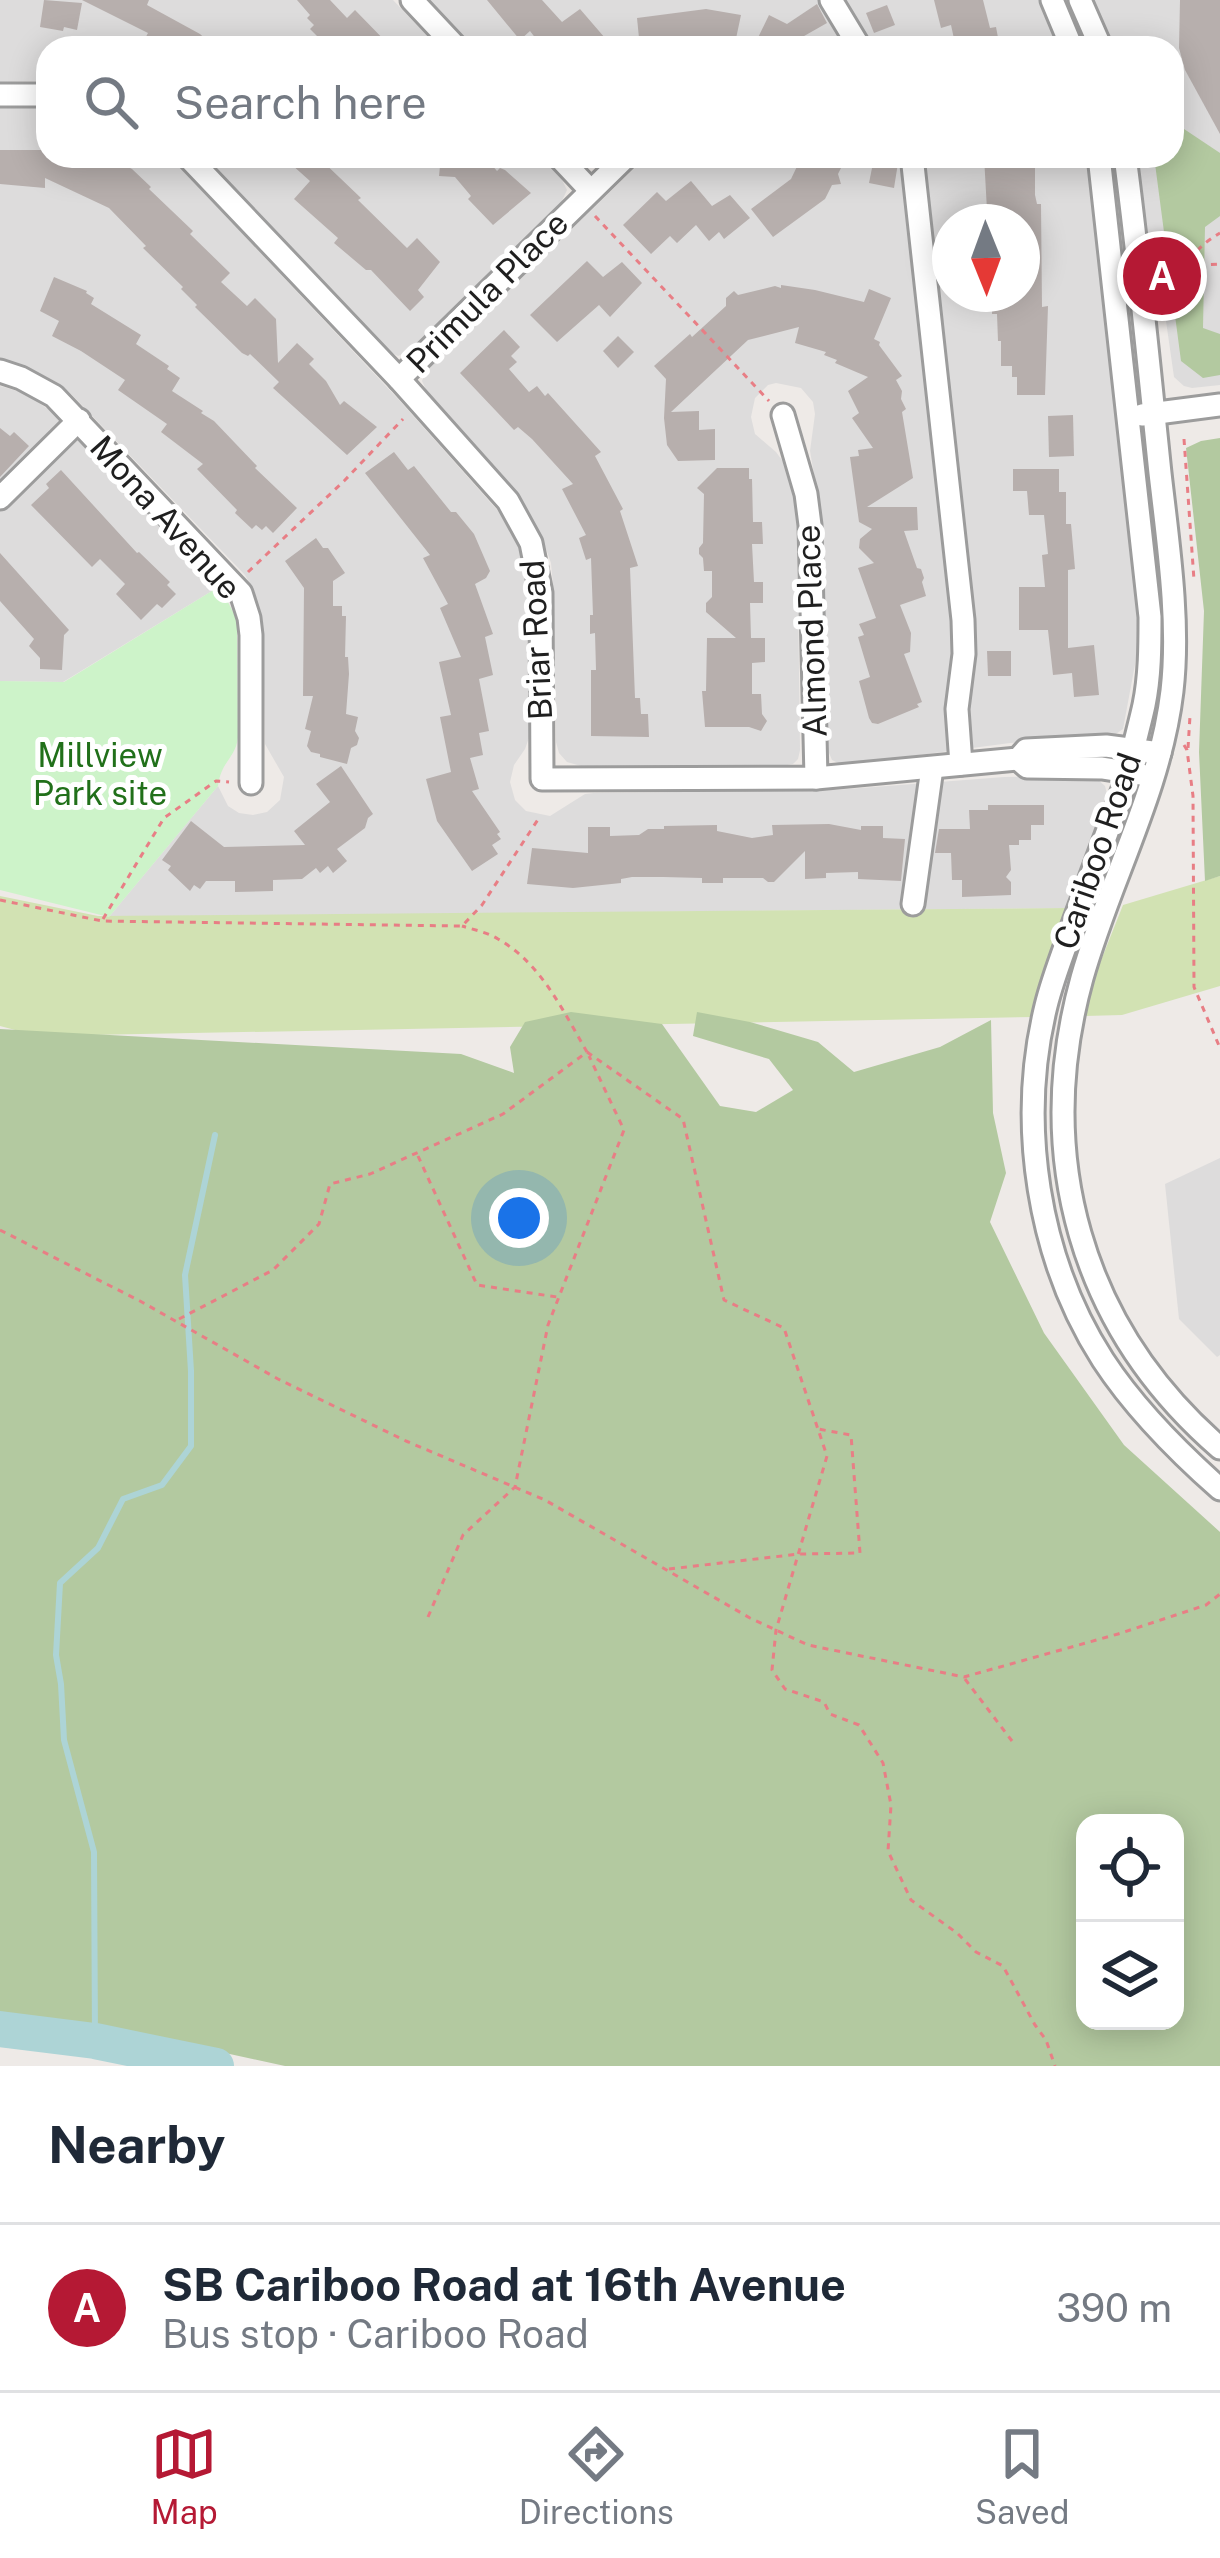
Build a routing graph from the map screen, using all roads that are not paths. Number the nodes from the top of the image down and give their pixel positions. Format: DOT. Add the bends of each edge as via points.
graph roads {
  1 [pos="412,0"];
  2 [pos="831,0"];
  3 [pos="1052,0"];
  4 [pos="1080,0"];
  5 [pos="446,36"];
  6 [pos="853,36"];
  7 [pos="1067,36"];
  8 [pos="1096,36"];
  9 [pos="36,94"];
  10 [pos="0,95"];
  11 [pos="198,168"];
  12 [pos="566,168"];
  13 [pos="617,168"];
  14 [pos="913,168"];
  15 [pos="1101,168"];
  16 [pos="1126,168"];
  17 [pos="590,201"];
  18 [pos="0,371"];
  19 [pos="399,379"];
  20 [pos="1220,405"];
  21 [pos="1154,413"];
  22 [pos="783,415"];
  23 [pos="1130,417"];
  24 [pos="79,420"];
  25 [pos="0,498"];
  26 [pos="1132,749"];
  27 [pos="1018,759"];
  28 [pos="961,764"];
  29 [pos="1158,765"];
  30 [pos="932,768"];
  31 [pos="1129,773"];
  32 [pos="815,778"];
  33 [pos="251,783"];
  34 [pos="913,904"];
  35 [pos="1220,1448"];
  36 [pos="1220,1490"];
  1 -- 5 [label="street"];
  2 -- 6 [label="street"];
  3 -- 7 [label="street"];
  4 -- 8 [label="street"];
  9 -- 10 [label="street"];
  11 -- 19 [label="street, Briar Road"];
  12 -- 17 [label="street"];
  13 -- 17 [label="street, Primula Place"];
  14 -- 28 [label="street" via="963,620"];
  15 -- 23 [label="street, Cariboo Road"];
  16 -- 21 [label="street, Cariboo Road"];
  17 -- 19 [label="street, Primula Place"];
  18 -- 24 [label="street, Mona Avenue" via="39,386"];
  19 -- 32 [label="street, Briar Road" via="508,501 531,543 541,592 542,779"];
  20 -- 21 [label="street"];
  21 -- 23 [label="street"];
  21 -- 29 [label="street, Cariboo Road" via="1172,589 1172,688"];
  22 -- 32 [label="street, Almond Place" via="810,525"];
  23 -- 26 [label="street, Cariboo Road" via="1150,617 1145,703"];
  24 -- 25 [label="street"];
  24 -- 33 [label="street, Mona Avenue" via="241,593 251,634"];
  26 -- 27 [label="street, Briar Road" via="1026,750"];
  26 -- 29 [label="street, Briar Road"];
  26 -- 31 [label="street, Cariboo Road"];
  27 -- 28 [label="street, Briar Road"];
  27 -- 31 [label="street, Briar Road"];
  28 -- 30 [label="street, Briar Road"];
  29 -- 31 [label="street, Briar Road"];
  29 -- 35 [label="street, Cariboo Road" via="1083,974 1062,1091 1065,1160 1078,1231 1114,1320 1159,1386"];
  30 -- 32 [label="street, Briar Road"];
  30 -- 34 [label="street"];
  31 -- 36 [label="street, Cariboo Road" via="1046,1006 1034,1089 1037,1173 1060,1268 1102,1358 1133,1402"];
}
